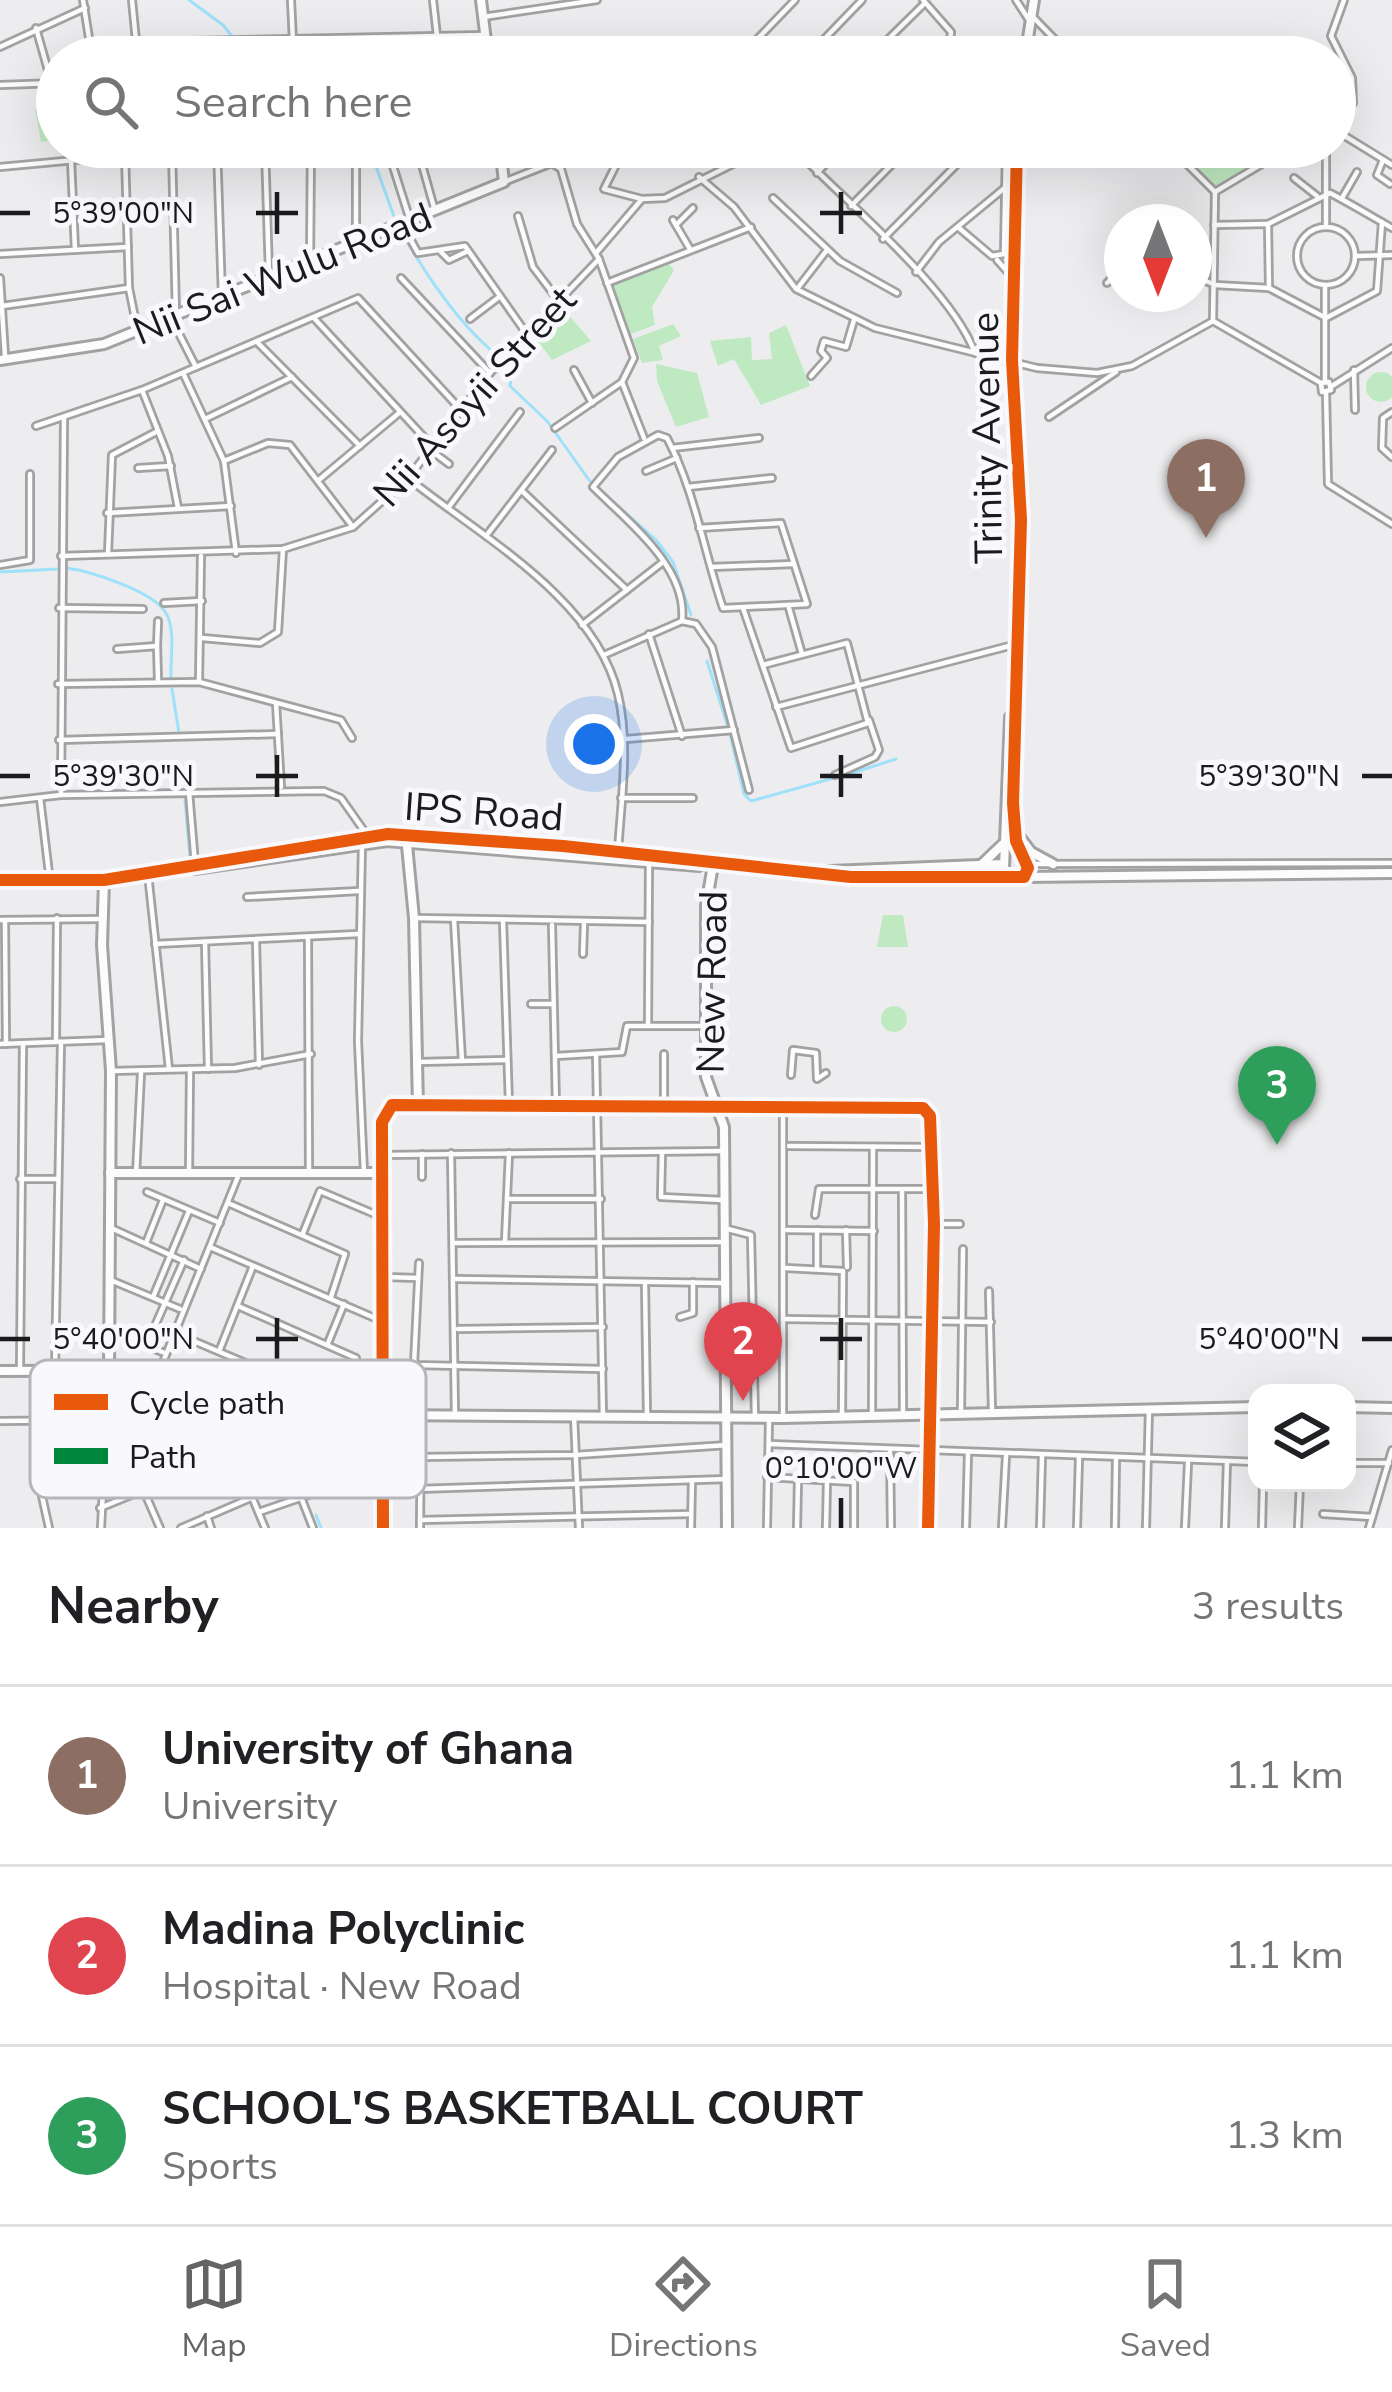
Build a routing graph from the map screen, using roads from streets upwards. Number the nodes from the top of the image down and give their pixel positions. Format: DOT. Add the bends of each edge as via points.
graph roads {
  1 [pos="132,0"];
  2 [pos="291,0"];
  3 [pos="433,0"];
  4 [pos="481,0"];
  5 [pos="543,0"];
  6 [pos="597,0"];
  7 [pos="795,0"];
  8 [pos="862,0"];
  9 [pos="1016,0"];
  10 [pos="1034,0"];
  11 [pos="1344,0"];
  12 [pos="924,1"];
  13 [pos="84,4"];
  14 [pos="544,10"];
  15 [pos="483,16"];
  16 [pos="1031,20"];
  17 [pos="36,27"];
  18 [pos="485,35"];
  19 [pos="39,36"];
  20 [pos="90,36"];
  21 [pos="136,36"];
  22 [pos="293,36"];
  23 [pos="437,36"];
  24 [pos="469,36"];
  25 [pos="760,36"];
  26 [pos="827,36"];
  27 [pos="890,36"];
  28 [pos="951,36"];
  29 [pos="1028,36"];
  30 [pos="1049,36"];
  31 [pos="1331,36"];
  32 [pos="0,47"];
  33 [pos="36,83"];
  34 [pos="0,85"];
  35 [pos="1356,143"];
  36 [pos="1383,160"];
  37 [pos="36,163"];
  38 [pos="1392,165"];
  39 [pos="0,167"];
  40 [pos="71,168"];
  41 [pos="125,168"];
  42 [pos="172,168"];
  43 [pos="218,168"];
  44 [pos="267,168"];
  45 [pos="311,168"];
  46 [pos="356,168"];
  47 [pos="393,168"];
  48 [pos="423,168"];
  49 [pos="502,168"];
  50 [pos="546,168"];
  51 [pos="559,168"];
  52 [pos="614,168"];
  53 [pos="725,168"];
  54 [pos="813,168"];
  55 [pos="822,168"];
  56 [pos="888,168"];
  57 [pos="953,168"];
  58 [pos="1006,168"];
  59 [pos="1016,168"];
  60 [pos="1191,168"];
  61 [pos="1255,168"];
  62 [pos="1326,168"];
  63 [pos="1357,172"];
  64 [pos="818,173"];
  65 [pos="699,177"];
  66 [pos="1294,178"];
  67 [pos="504,182"];
  68 [pos="1390,184"];
  69 [pos="1006,186"];
  70 [pos="1215,192"];
  71 [pos="1327,192"];
  72 [pos="1317,196"];
  73 [pos="773,198"];
  74 [pos="1341,199"];
  75 [pos="642,200"];
  76 [pos="850,206"];
  77 [pos="693,208"];
  78 [pos="435,212"];
  79 [pos="518,216"];
  80 [pos="1382,222"];
  81 [pos="407,224"];
  82 [pos="1268,224"];
  83 [pos="1326,224"];
  84 [pos="1214,225"];
  85 [pos="751,226"];
  86 [pos="959,228"];
  87 [pos="1392,228"];
  88 [pos="883,239"];
  89 [pos="356,244"];
  90 [pos="128,247"];
  91 [pos="690,249"];
  92 [pos="75,250"];
  93 [pos="826,250"];
  94 [pos="468,251"];
  95 [pos="441,252"];
  96 [pos="0,254"];
  97 [pos="1003,255"];
  98 [pos="1382,255"];
  99 [pos="1392,255"];
  100 [pos="598,256"];
  101 [pos="992,256"];
  102 [pos="1355,256"];
  103 [pos="310,263"];
  104 [pos="1007,268"];
  105 [pos="916,272"];
  106 [pos="0,278"];
  107 [pos="401,278"];
  108 [pos="1013,278"];
  109 [pos="270,280"];
  110 [pos="607,283"];
  111 [pos="1214,285"];
  112 [pos="1325,287"];
  113 [pos="129,288"];
  114 [pos="1269,288"];
  115 [pos="796,290"];
  116 [pos="898,292"];
  117 [pos="499,297"];
  118 [pos="222,299"];
  119 [pos="559,300"];
  120 [pos="2,306"];
  121 [pos="174,318"];
  122 [pos="314,318"];
  123 [pos="1326,318"];
  124 [pos="470,319"];
  125 [pos="854,320"];
  126 [pos="1213,321"];
  127 [pos="138,332"];
  128 [pos="527,334"];
  129 [pos="257,342"];
  130 [pos="1392,348"];
  131 [pos="975,352"];
  132 [pos="3,360"];
  133 [pos="1012,360"];
  134 [pos="196,367"];
  135 [pos="574,370"];
  136 [pos="1354,370"];
  137 [pos="1116,372"];
  138 [pos="490,373"];
  139 [pos="183,374"];
  140 [pos="293,376"];
  141 [pos="811,376"];
  142 [pos="622,382"];
  143 [pos="1326,383"];
  144 [pos="142,390"];
  145 [pos="592,403"];
  146 [pos="461,410"];
  147 [pos="1355,410"];
  148 [pos="520,412"];
  149 [pos="1392,412"];
  150 [pos="399,413"];
  151 [pos="1048,417"];
  152 [pos="64,419"];
  153 [pos="205,419"];
  154 [pos="36,427"];
  155 [pos="555,428"];
  156 [pos="156,432"];
  157 [pos="759,438"];
  158 [pos="644,439"];
  159 [pos="360,446"];
  160 [pos="431,448"];
  161 [pos="672,448"];
  162 [pos="551,450"];
  163 [pos="1392,457"];
  164 [pos="677,458"];
  165 [pos="224,460"];
  166 [pos="448,464"];
  167 [pos="171,466"];
  168 [pos="138,468"];
  169 [pos="646,471"];
  170 [pos="30,474"];
  171 [pos="408,478"];
  172 [pos="772,478"];
  173 [pos="318,480"];
  174 [pos="687,487"];
  175 [pos="522,491"];
  176 [pos="231,506"];
  177 [pos="178,508"];
  178 [pos="447,510"];
  179 [pos="107,513"];
  180 [pos="1392,524"];
  181 [pos="353,527"];
  182 [pos="699,528"];
  183 [pos="484,538"];
  184 [pos="283,549"];
  185 [pos="236,553"];
  186 [pos="108,554"];
  187 [pos="201,554"];
  188 [pos="61,556"];
  189 [pos="664,562"];
  190 [pos="793,564"];
  191 [pos="0,565"];
  192 [pos="711,567"];
  193 [pos="627,590"];
  194 [pos="202,601"];
  195 [pos="164,603"];
  196 [pos="59,608"];
  197 [pos="742,608"];
  198 [pos="789,608"];
  199 [pos="143,609"];
  200 [pos="158,621"];
  201 [pos="682,621"];
  202 [pos="583,625"];
  203 [pos="650,634"];
  204 [pos="202,638"];
  205 [pos="158,646"];
  206 [pos="117,649"];
  207 [pos="1014,651"];
  208 [pos="802,654"];
  209 [pos="604,655"];
  210 [pos="763,665"];
  211 [pos="158,681"];
  212 [pos="199,682"];
  213 [pos="58,685"];
  214 [pos="858,686"];
  215 [pos="276,703"];
  216 [pos="776,707"];
  217 [pos="869,720"];
  218 [pos="734,730"];
  219 [pos="278,734"];
  220 [pos="682,736"];
  221 [pos="352,738"];
  222 [pos="624,739"];
  223 [pos="58,740"];
  224 [pos="835,775"];
  225 [pos="281,788"];
  226 [pos="749,790"];
  227 [pos="189,792"];
  228 [pos="61,795"];
  229 [pos="40,796"];
  230 [pos="621,798"];
  231 [pos="693,798"];
  232 [pos="0,802"];
  233 [pos="1014,827"];
  234 [pos="1006,837"];
  235 [pos="364,840"];
  236 [pos="407,840"];
  237 [pos="618,852"];
  238 [pos="1026,861"];
  239 [pos="649,863"];
  240 [pos="1005,863"];
  241 [pos="1392,863"];
  242 [pos="1052,864"];
  243 [pos="710,865"];
  244 [pos="191,867"];
  245 [pos="972,870"];
  246 [pos="823,873"];
  247 [pos="1392,873"];
  248 [pos="148,874"];
  249 [pos="1008,877"];
  250 [pos="1024,877"];
  251 [pos="0,880"];
  252 [pos="104,880"];
  253 [pos="50,882"];
  254 [pos="359,892"];
  255 [pos="248,897"];
  256 [pos="57,918"];
  257 [pos="414,918"];
  258 [pos="101,919"];
  259 [pos="454,919"];
  260 [pos="3,920"];
  261 [pos="503,921"];
  262 [pos="649,922"];
  263 [pos="552,924"];
  264 [pos="584,924"];
  265 [pos="358,934"];
  266 [pos="308,937"];
  267 [pos="256,940"];
  268 [pos="205,942"];
  269 [pos="155,944"];
  270 [pos="584,953"];
  271 [pos="531,1004"];
  272 [pos="554,1004"];
  273 [pos="648,1026"];
  274 [pos="708,1026"];
  275 [pos="110,1040"];
  276 [pos="58,1042"];
  277 [pos="3,1044"];
  278 [pos="22,1044"];
  279 [pos="311,1054"];
  280 [pos="596,1054"];
  281 [pos="664,1054"];
  282 [pos="554,1056"];
  283 [pos="506,1060"];
  284 [pos="418,1061"];
  285 [pos="462,1061"];
  286 [pos="260,1065"];
  287 [pos="169,1069"];
  288 [pos="190,1069"];
  289 [pos="208,1069"];
  290 [pos="141,1070"];
  291 [pos="111,1071"];
  292 [pos="826,1073"];
  293 [pos="791,1075"];
  294 [pos="508,1105"];
  295 [pos="556,1106"];
  296 [pos="598,1106"];
  297 [pos="664,1106"];
  298 [pos="418,1107"];
  299 [pos="784,1107"];
  300 [pos="718,1108"];
  301 [pos="786,1146"];
  302 [pos="873,1147"];
  303 [pos="933,1147"];
  304 [pos="724,1151"];
  305 [pos="601,1152"];
  306 [pos="662,1152"];
  307 [pos="509,1153"];
  308 [pos="422,1154"];
  309 [pos="452,1154"];
  310 [pos="383,1155"];
  311 [pos="110,1173"];
  312 [pos="309,1173"];
  313 [pos="325,1173"];
  314 [pos="364,1173"];
  315 [pos="383,1173"];
  316 [pos="136,1174"];
  317 [pos="189,1174"];
  318 [pos="239,1174"];
  319 [pos="422,1178"];
  320 [pos="20,1179"];
  321 [pos="56,1179"];
  322 [pos="873,1189"];
  323 [pos="902,1190"];
  324 [pos="934,1190"];
  325 [pos="147,1192"];
  326 [pos="320,1192"];
  327 [pos="507,1199"];
  328 [pos="602,1199"];
  329 [pos="164,1200"];
  330 [pos="723,1200"];
  331 [pos="228,1203"];
  332 [pos="189,1211"];
  333 [pos="815,1215"];
  334 [pos="385,1218"];
  335 [pos="220,1223"];
  336 [pos="934,1224"];
  337 [pos="960,1224"];
  338 [pos="109,1227"];
  339 [pos="722,1228"];
  340 [pos="787,1230"];
  341 [pos="817,1230"];
  342 [pos="846,1231"];
  343 [pos="874,1231"];
  344 [pos="303,1233"];
  345 [pos="505,1242"];
  346 [pos="602,1242"];
  347 [pos="722,1242"];
  348 [pos="455,1243"];
  349 [pos="146,1244"];
  350 [pos="210,1247"];
  351 [pos="963,1249"];
  352 [pos="171,1255"];
  353 [pos="184,1260"];
  354 [pos="419,1263"];
  355 [pos="254,1266"];
  356 [pos="847,1267"];
  357 [pos="786,1268"];
  358 [pos="201,1269"];
  359 [pos="817,1269"];
  360 [pos="385,1276"];
  361 [pos="418,1278"];
  362 [pos="108,1279"];
  363 [pos="456,1279"];
  364 [pos="602,1282"];
  365 [pos="693,1282"];
  366 [pos="723,1282"];
  367 [pos="645,1283"];
  368 [pos="989,1291"];
  369 [pos="153,1297"];
  370 [pos="331,1298"];
  371 [pos="165,1302"];
  372 [pos="344,1304"];
  373 [pos="238,1306"];
  374 [pos="183,1310"];
  375 [pos="680,1317"];
  376 [pos="903,1318"];
  377 [pos="933,1318"];
  378 [pos="784,1319"];
  379 [pos="843,1319"];
  380 [pos="874,1319"];
  381 [pos="962,1321"];
  382 [pos="384,1322"];
  383 [pos="991,1322"];
  384 [pos="603,1327"];
  385 [pos="456,1329"];
  386 [pos="110,1332"];
  387 [pos="175,1333"];
  388 [pos="328,1343"];
  389 [pos="147,1344"];
  390 [pos="220,1349"];
  391 [pos="165,1353"];
  392 [pos="356,1358"];
  393 [pos="55,1360"];
  394 [pos="109,1360"];
  395 [pos="163,1360"];
  396 [pos="239,1360"];
  397 [pos="385,1360"];
  398 [pos="412,1360"];
  399 [pos="426,1367"];
  400 [pos="455,1368"];
  401 [pos="603,1369"];
  402 [pos="0,1371"];
  403 [pos="20,1371"];
  404 [pos="30,1371"];
  405 [pos="1149,1406"];
  406 [pos="1356,1407"];
  407 [pos="1248,1408"];
  408 [pos="1392,1408"];
  409 [pos="992,1410"];
  410 [pos="962,1411"];
  411 [pos="931,1412"];
  412 [pos="426,1414"];
  413 [pos="455,1414"];
  414 [pos="903,1414"];
  415 [pos="647,1415"];
  416 [pos="574,1416"];
  417 [pos="603,1416"];
  418 [pos="728,1417"];
  419 [pos="842,1417"];
  420 [pos="872,1417"];
  421 [pos="755,1418"];
  422 [pos="769,1418"];
  423 [pos="783,1418"];
  424 [pos="0,1421"];
  425 [pos="28,1421"];
  426 [pos="30,1423"];
  427 [pos="769,1444"];
  428 [pos="728,1445"];
  429 [pos="1392,1450"];
  430 [pos="890,1452"];
  431 [pos="929,1453"];
  432 [pos="968,1453"];
  433 [pos="1006,1454"];
  434 [pos="575,1455"];
  435 [pos="1042,1456"];
  436 [pos="426,1457"];
  437 [pos="1079,1458"];
  438 [pos="1116,1460"];
  439 [pos="1147,1461"];
  440 [pos="1227,1461"];
  441 [pos="1248,1462"];
  442 [pos="1188,1463"];
  443 [pos="1356,1463"];
  444 [pos="1389,1463"];
  445 [pos="767,1478"];
  446 [pos="728,1479"];
  447 [pos="798,1479"];
  448 [pos="692,1480"];
  449 [pos="827,1480"];
  450 [pos="576,1485"];
  451 [pos="426,1489"];
  452 [pos="1263,1492"];
  453 [pos="1300,1492"];
  454 [pos="42,1498"];
  455 [pos="100,1498"];
  456 [pos="126,1498"];
  457 [pos="147,1498"];
  458 [pos="251,1498"];
  459 [pos="253,1498"];
  460 [pos="302,1498"];
  461 [pos="305,1498"];
  462 [pos="100,1508"];
  463 [pos="259,1512"];
  464 [pos="692,1514"];
  465 [pos="1323,1514"];
  466 [pos="207,1516"];
  467 [pos="578,1517"];
  468 [pos="1372,1517"];
  469 [pos="420,1524"];
  470 [pos="49,1528"];
  471 [pos="101,1528"];
  472 [pos="160,1528"];
  473 [pos="181,1528"];
  474 [pos="212,1528"];
  475 [pos="265,1528"];
  476 [pos="314,1528"];
  477 [pos="579,1528"];
  478 [pos="691,1528"];
  479 [pos="728,1528"];
  480 [pos="767,1528"];
  481 [pos="796,1528"];
  482 [pos="826,1528"];
  483 [pos="854,1528"];
  484 [pos="891,1528"];
  485 [pos="928,1528"];
  486 [pos="966,1528"];
  487 [pos="1002,1528"];
  488 [pos="1040,1528"];
  489 [pos="1077,1528"];
  490 [pos="1115,1528"];
  491 [pos="1146,1528"];
  492 [pos="1185,1528"];
  493 [pos="1225,1528"];
  494 [pos="1262,1528"];
  495 [pos="1298,1528"];
  496 [pos="1369,1528"];
  1 -- 21 [label="street"];
  2 -- 22 [label="street"];
  3 -- 23 [label="street"];
  4 -- 15 [label="street"];
  5 -- 14 [label="street"];
  6 -- 14 [label="street"];
  7 -- 25 [label="street"];
  8 -- 26 [label="street"];
  9 -- 16 [label="street"];
  10 -- 16 [label="street"];
  11 -- 31 [label="street"];
  12 -- 27 [label="street"];
  12 -- 28 [label="street"];
  13 -- 17 [label="street"];
  13 -- 20 [label="street"];
  14 -- 15 [label="street"];
  15 -- 18 [label="street"];
  16 -- 29 [label="street"];
  16 -- 30 [label="street"];
  17 -- 19 [label="street"];
  17 -- 32 [label="street"];
  18 -- 24 [label="street"];
  33 -- 34 [label="street"];
  35 -- 36 [label="street"];
  36 -- 38 [label="street"];
  36 -- 68 [label="street" via="1378,175"];
  37 -- 39 [label="street"];
  40 -- 92 [label="street"];
  41 -- 90 [label="street"];
  42 -- 121 [label="street"];
  43 -- 118 [label="street"];
  44 -- 109 [label="street"];
  45 -- 103 [label="street"];
  46 -- 89 [label="street"];
  47 -- 81 [label="street"];
  48 -- 78 [label="street"];
  49 -- 67 [label="street"];
  50 -- 67 [label="street, Nii Sai Wulu Road"];
  51 -- 100 [label="street, Nii Sai Wulu Road" via="577,224"];
  52 -- 75 [label="street" via="604,189"];
  53 -- 65 [label="street"];
  54 -- 64 [label="street"];
  55 -- 64 [label="street"];
  56 -- 76 [label="street"];
  57 -- 88 [label="street"];
  58 -- 69 [label="street"];
  59 -- 108 [label="street, Trinity Avenue"];
  60 -- 70 [label="street"];
  61 -- 70 [label="street"];
  62 -- 71 [label="street"];
  63 -- 74 [label="street"];
  64 -- 76 [label="street"];
  65 -- 75 [label="street" via="665,198"];
  65 -- 85 [label="street"];
  66 -- 72 [label="street"];
  67 -- 78 [label="street, Nii Sai Wulu Road"];
  69 -- 86 [label="street"];
  69 -- 97 [label="street"];
  70 -- 84 [label="street"];
  71 -- 72 [label="street"];
  71 -- 74 [label="street"];
  71 -- 83 [label="street"];
  72 -- 82 [label="street"];
  73 -- 93 [label="street"];
  74 -- 80 [label="street"];
  75 -- 100 [label="street, Nii Asoyii Street"];
  76 -- 88 [label="street"];
  77 -- 91 [label="street" via="675,222"];
  78 -- 81 [label="street, Nii Sai Wulu Road"];
  79 -- 119 [label="street" via="533,267"];
  80 -- 87 [label="street"];
  80 -- 98 [label="street"];
  81 -- 89 [label="street, Nii Sai Wulu Road"];
  81 -- 95 [label="street" via="418,253"];
  82 -- 84 [label="street"];
  82 -- 114 [label="street"];
  83 -- 102 [label="street" via="1352,241"];
  83 -- 112 [label="street" via="1298,245 1299,272"];
  84 -- 111 [label="street"];
  85 -- 91 [label="street"];
  85 -- 115 [label="street"];
  86 -- 101 [label="street"];
  86 -- 105 [label="street"];
  88 -- 105 [label="street"];
  89 -- 103 [label="street, Nii Sai Wulu Road"];
  90 -- 92 [label="street"];
  90 -- 113 [label="street"];
  91 -- 110 [label="street"];
  92 -- 96 [label="street"];
  93 -- 115 [label="street"];
  93 -- 116 [label="street"];
  94 -- 95 [label="street" via="456,244"];
  94 -- 95 [label="street" via="449,260"];
  94 -- 117 [label="street"];
  97 -- 101 [label="street"];
  97 -- 104 [label="street"];
  98 -- 99 [label="street"];
  98 -- 102 [label="street"];
  98 -- 123 [label="street" via="1377,291"];
  100 -- 110 [label="street"];
  100 -- 119 [label="street, Nii Asoyii Street"];
  101 -- 104 [label="street"];
  102 -- 112 [label="street" via="1354,271"];
  103 -- 109 [label="street, Nii Sai Wulu Road"];
  104 -- 108 [label="street"];
  105 -- 131 [label="street"];
  106 -- 120 [label="street"];
  107 -- 138 [label="street"];
  108 -- 133 [label="street, Trinity Avenue"];
  109 -- 118 [label="street, Nii Sai Wulu Road"];
  110 -- 142 [label="street" via="634,358"];
  111 -- 114 [label="street"];
  111 -- 126 [label="street"];
  112 -- 123 [label="street"];
  113 -- 120 [label="street"];
  113 -- 127 [label="street"];
  114 -- 123 [label="street"];
  115 -- 125 [label="street"];
  117 -- 124 [label="street"];
  117 -- 128 [label="street"];
  118 -- 121 [label="street, Nii Sai Wulu Road"];
  119 -- 128 [label="street, Nii Asoyii Street"];
  120 -- 132 [label="street"];
  121 -- 127 [label="street, Nii Sai Wulu Road"];
  121 -- 134 [label="street"];
  122 -- 129 [label="street"];
  122 -- 146 [label="street" via="358,298"];
  122 -- 150 [label="street"];
  123 -- 143 [label="street"];
  125 -- 131 [label="street"];
  125 -- 141 [label="street" via="846,347 824,341 827,358"];
  126 -- 137 [label="street"];
  126 -- 143 [label="street"];
  127 -- 132 [label="street, Nii Sai Wulu Road" via="86,350"];
  128 -- 138 [label="street, Nii Asoyii Street"];
  129 -- 134 [label="street"];
  129 -- 140 [label="street"];
  130 -- 136 [label="street"];
  131 -- 133 [label="street"];
  133 -- 137 [label="street"];
  133 -- 207 [label="street, Trinity Avenue" via="1021,516"];
  134 -- 139 [label="street"];
  135 -- 145 [label="street"];
  136 -- 143 [label="street"];
  136 -- 147 [label="street"];
  137 -- 151 [label="street"];
  138 -- 146 [label="street, Nii Asoyii Street"];
  139 -- 144 [label="street"];
  139 -- 153 [label="street"];
  140 -- 153 [label="street"];
  140 -- 159 [label="street"];
  142 -- 145 [label="street"];
  142 -- 158 [label="street"];
  143 -- 180 [label="street" via="1328,484"];
  144 -- 152 [label="street"];
  144 -- 156 [label="street"];
  145 -- 155 [label="street"];
  146 -- 160 [label="street, Nii Asoyii Street"];
  148 -- 178 [label="street"];
  149 -- 163 [label="street" via="1383,418 1382,448"];
  150 -- 159 [label="street"];
  150 -- 160 [label="street"];
  152 -- 154 [label="street"];
  152 -- 188 [label="street"];
  153 -- 165 [label="street"];
  156 -- 167 [label="street"];
  156 -- 179 [label="street" via="112,455"];
  157 -- 161 [label="street"];
  158 -- 161 [label="street" via="665,435"];
  158 -- 189 [label="street" via="594,483"];
  159 -- 173 [label="street"];
  160 -- 166 [label="street"];
  160 -- 171 [label="street, Nii Asoyii Street"];
  161 -- 164 [label="street"];
  162 -- 175 [label="street"];
  164 -- 169 [label="street"];
  164 -- 174 [label="street"];
  165 -- 173 [label="street" via="278,441 299,452"];
  165 -- 176 [label="street"];
  167 -- 168 [label="street"];
  167 -- 177 [label="street"];
  170 -- 191 [label="street" via="31,560"];
  171 -- 178 [label="street"];
  171 -- 181 [label="street, Nii Asoyii Street"];
  172 -- 174 [label="street"];
  173 -- 181 [label="street"];
  174 -- 182 [label="street"];
  175 -- 183 [label="street"];
  175 -- 193 [label="street"];
  176 -- 177 [label="street"];
  176 -- 185 [label="street"];
  177 -- 179 [label="street"];
  178 -- 183 [label="street"];
  179 -- 186 [label="street"];
  181 -- 184 [label="street, Nii Asoyii Street"];
  182 -- 190 [label="street" via="777,522"];
  182 -- 192 [label="street"];
  183 -- 202 [label="street"];
  184 -- 185 [label="street, Nii Asoyii Street"];
  184 -- 204 [label="street" via="278,632 260,644"];
  185 -- 187 [label="street, Nii Asoyii Street"];
  186 -- 187 [label="street, Nii Asoyii Street"];
  186 -- 188 [label="street, Nii Asoyii Street"];
  187 -- 194 [label="street"];
  188 -- 196 [label="street"];
  189 -- 193 [label="street"];
  189 -- 201 [label="street"];
  190 -- 192 [label="street"];
  190 -- 198 [label="street" via="807,604"];
  192 -- 197 [label="street" via="723,608"];
  193 -- 202 [label="street"];
  194 -- 195 [label="street"];
  194 -- 204 [label="street"];
  196 -- 199 [label="street"];
  196 -- 213 [label="street"];
  197 -- 198 [label="street"];
  197 -- 210 [label="street"];
  198 -- 208 [label="street"];
  200 -- 205 [label="street"];
  201 -- 203 [label="street"];
  201 -- 218 [label="street" via="696,624 712,647"];
  202 -- 209 [label="street"];
  203 -- 209 [label="street"];
  203 -- 220 [label="street"];
  204 -- 212 [label="street"];
  205 -- 206 [label="street"];
  205 -- 211 [label="street"];
  207 -- 214 [label="street"];
  207 -- 233 [label="street, Trinity Avenue"];
  207 -- 234 [label="street, Trinity Avenue"];
  208 -- 210 [label="street"];
  208 -- 214 [label="street" via="847,643"];
  209 -- 222 [label="street"];
  210 -- 216 [label="street"];
  211 -- 212 [label="street"];
  211 -- 213 [label="street"];
  212 -- 215 [label="street"];
  213 -- 223 [label="street"];
  214 -- 216 [label="street"];
  214 -- 217 [label="street"];
  215 -- 219 [label="street"];
  215 -- 221 [label="street" via="341,720"];
  216 -- 217 [label="street" via="791,748"];
  217 -- 224 [label="street" via="875,757"];
  218 -- 220 [label="street"];
  218 -- 226 [label="street"];
  219 -- 223 [label="street"];
  219 -- 225 [label="street"];
  220 -- 222 [label="street"];
  222 -- 230 [label="street"];
  223 -- 228 [label="street"];
  225 -- 227 [label="street"];
  225 -- 235 [label="street" via="335,794"];
  227 -- 228 [label="street"];
  227 -- 244 [label="street"];
  228 -- 229 [label="street"];
  229 -- 232 [label="street"];
  229 -- 253 [label="street"];
  230 -- 231 [label="street"];
  230 -- 237 [label="street"];
  233 -- 238 [label="street, Trinity Avenue"];
  233 -- 242 [label="street" via="1031,852"];
  234 -- 240 [label="street, Trinity Avenue"];
  234 -- 245 [label="street" via="995,858"];
  235 -- 236 [label="street, IPS Road"];
  235 -- 244 [label="street, IPS Road"];
  235 -- 254 [label="street"];
  236 -- 237 [label="street, IPS Road"];
  236 -- 239 [label="street, IPS Road"];
  236 -- 257 [label="street"];
  237 -- 243 [label="street, IPS Road"];
  238 -- 240 [label="street, IPS Road"];
  238 -- 242 [label="street"];
  238 -- 250 [label="street"];
  239 -- 243 [label="street, IPS Road"];
  239 -- 262 [label="street"];
  240 -- 245 [label="street, IPS Road"];
  240 -- 249 [label="street, Trinity Avenue"];
  241 -- 242 [label="street"];
  243 -- 246 [label="street, IPS Road"];
  243 -- 274 [label="street, New Road"];
  244 -- 248 [label="street, IPS Road"];
  245 -- 246 [label="street, IPS Road"];
  246 -- 249 [label="street, IPS Road"];
  247 -- 250 [label="street"];
  248 -- 252 [label="street, IPS Road"];
  248 -- 269 [label="street"];
  249 -- 250 [label="street, IPS Road"];
  251 -- 253 [label="street, IPS Road"];
  252 -- 253 [label="street, IPS Road"];
  252 -- 258 [label="street"];
  254 -- 255 [label="street"];
  254 -- 265 [label="street"];
  256 -- 258 [label="street"];
  256 -- 260 [label="street"];
  256 -- 276 [label="street"];
  257 -- 259 [label="street"];
  257 -- 284 [label="street"];
  258 -- 275 [label="street"];
  259 -- 261 [label="street"];
  259 -- 285 [label="street"];
  260 -- 277 [label="street"];
  261 -- 263 [label="street"];
  261 -- 283 [label="street"];
  262 -- 264 [label="street"];
  262 -- 273 [label="street"];
  263 -- 264 [label="street"];
  263 -- 272 [label="street"];
  264 -- 270 [label="street"];
  265 -- 266 [label="street"];
  265 -- 314 [label="street"];
  266 -- 267 [label="street"];
  266 -- 279 [label="street"];
  267 -- 268 [label="street"];
  267 -- 286 [label="street"];
  268 -- 269 [label="street"];
  268 -- 289 [label="street"];
  269 -- 287 [label="street"];
  271 -- 272 [label="street"];
  272 -- 282 [label="street"];
  273 -- 274 [label="street"];
  273 -- 280 [label="street" via="627,1026 622,1052"];
  274 -- 300 [label="street, New Road" via="706,1076"];
  275 -- 276 [label="street"];
  275 -- 291 [label="street"];
  276 -- 278 [label="street"];
  276 -- 321 [label="street"];
  277 -- 278 [label="street"];
  278 -- 320 [label="street"];
  279 -- 286 [label="street"];
  279 -- 312 [label="street"];
  280 -- 282 [label="street"];
  280 -- 296 [label="street"];
  281 -- 297 [label="street"];
  282 -- 295 [label="street"];
  283 -- 285 [label="street"];
  283 -- 294 [label="street"];
  284 -- 285 [label="street"];
  284 -- 298 [label="street"];
  286 -- 289 [label="street"];
  287 -- 288 [label="street"];
  287 -- 290 [label="street"];
  288 -- 289 [label="street"];
  288 -- 317 [label="street"];
  290 -- 291 [label="street"];
  290 -- 316 [label="street"];
  291 -- 311 [label="street"];
  292 -- 293 [label="street" via="816,1078 816,1053 807,1048 793,1050"];
  294 -- 295 [label="street"];
  294 -- 298 [label="street"];
  295 -- 296 [label="street"];
  296 -- 297 [label="street"];
  296 -- 305 [label="street"];
  297 -- 300 [label="street"];
  298 -- 310 [label="street" via="387,1109"];
  299 -- 300 [label="street"];
  299 -- 301 [label="street"];
  299 -- 303 [label="street" via="920,1107 930,1116"];
  300 -- 304 [label="street, New Road"];
  301 -- 302 [label="street"];
  301 -- 340 [label="street"];
  302 -- 303 [label="street"];
  302 -- 322 [label="street"];
  303 -- 324 [label="street"];
  304 -- 306 [label="street"];
  304 -- 330 [label="street, New Road"];
  305 -- 306 [label="street"];
  305 -- 307 [label="street"];
  305 -- 328 [label="street"];
  306 -- 330 [label="street" via="661,1197"];
  307 -- 309 [label="street"];
  307 -- 327 [label="street"];
  308 -- 309 [label="street"];
  308 -- 310 [label="street"];
  308 -- 319 [label="street"];
  309 -- 348 [label="street"];
  310 -- 315 [label="street"];
  311 -- 316 [label="street"];
  311 -- 338 [label="street"];
  312 -- 313 [label="street"];
  312 -- 318 [label="street"];
  313 -- 314 [label="street"];
  313 -- 326 [label="street"];
  314 -- 315 [label="street"];
  315 -- 334 [label="street"];
  316 -- 317 [label="street"];
  317 -- 318 [label="street"];
  318 -- 331 [label="street"];
  320 -- 321 [label="street"];
  320 -- 403 [label="street"];
  321 -- 393 [label="street"];
  322 -- 323 [label="street"];
  322 -- 333 [label="street" via="819,1189"];
  322 -- 343 [label="street"];
  323 -- 324 [label="street"];
  323 -- 376 [label="street"];
  324 -- 336 [label="street"];
  325 -- 329 [label="street"];
  326 -- 334 [label="street"];
  326 -- 344 [label="street"];
  327 -- 328 [label="street"];
  327 -- 345 [label="street"];
  328 -- 346 [label="street"];
  329 -- 332 [label="street"];
  329 -- 349 [label="street"];
  330 -- 339 [label="street, New Road"];
  331 -- 335 [label="street"];
  331 -- 344 [label="street"];
  332 -- 335 [label="street"];
  332 -- 352 [label="street"];
  334 -- 360 [label="street"];
  335 -- 350 [label="street"];
  336 -- 337 [label="street"];
  336 -- 377 [label="street"];
  338 -- 349 [label="street"];
  338 -- 362 [label="street"];
  339 -- 347 [label="street, New Road"];
  339 -- 421 [label="street" via="751,1234"];
  340 -- 341 [label="street"];
  340 -- 357 [label="street"];
  341 -- 342 [label="street"];
  341 -- 359 [label="street"];
  342 -- 343 [label="street"];
  342 -- 356 [label="street"];
  343 -- 380 [label="street"];
  344 -- 370 [label="street" via="345,1254"];
  345 -- 346 [label="street"];
  345 -- 348 [label="street"];
  346 -- 347 [label="street"];
  346 -- 364 [label="street"];
  347 -- 366 [label="street, New Road"];
  348 -- 363 [label="street"];
  349 -- 352 [label="street"];
  350 -- 355 [label="street"];
  350 -- 358 [label="street"];
  351 -- 381 [label="street"];
  352 -- 353 [label="street"];
  352 -- 369 [label="street"];
  353 -- 358 [label="street"];
  353 -- 371 [label="street"];
  354 -- 361 [label="street"];
  355 -- 370 [label="street"];
  355 -- 373 [label="street"];
  357 -- 359 [label="street"];
  357 -- 378 [label="street"];
  358 -- 374 [label="street"];
  359 -- 379 [label="street" via="843,1271"];
  360 -- 361 [label="street"];
  360 -- 382 [label="street"];
  361 -- 398 [label="street"];
  362 -- 369 [label="street"];
  362 -- 386 [label="street"];
  363 -- 364 [label="street"];
  363 -- 385 [label="street"];
  364 -- 367 [label="street"];
  364 -- 384 [label="street"];
  365 -- 366 [label="street"];
  365 -- 367 [label="street"];
  365 -- 375 [label="street" via="693,1313"];
  366 -- 418 [label="street, New Road"];
  367 -- 415 [label="street"];
  368 -- 383 [label="street"];
  369 -- 371 [label="street"];
  370 -- 372 [label="street"];
  371 -- 374 [label="street"];
  371 -- 389 [label="street"];
  372 -- 382 [label="street"];
  372 -- 388 [label="street"];
  373 -- 388 [label="street"];
  373 -- 390 [label="street"];
  374 -- 387 [label="street"];
  376 -- 377 [label="street"];
  376 -- 380 [label="street"];
  376 -- 414 [label="street"];
  377 -- 381 [label="street"];
  377 -- 411 [label="street"];
  378 -- 379 [label="street"];
  378 -- 423 [label="street"];
  379 -- 380 [label="street"];
  379 -- 419 [label="street"];
  380 -- 420 [label="street"];
  381 -- 383 [label="street"];
  381 -- 410 [label="street"];
  382 -- 397 [label="street"];
  383 -- 409 [label="street"];
  384 -- 385 [label="street"];
  384 -- 401 [label="street"];
  385 -- 400 [label="street"];
  386 -- 389 [label="street"];
  386 -- 394 [label="street"];
  387 -- 390 [label="street"];
  387 -- 391 [label="street"];
  388 -- 392 [label="street"];
  389 -- 391 [label="street"];
  390 -- 396 [label="street"];
  391 -- 395 [label="street"];
  399 -- 400 [label="street"];
  400 -- 401 [label="street"];
  400 -- 413 [label="street"];
  401 -- 417 [label="street"];
  402 -- 403 [label="street"];
  403 -- 404 [label="street"];
  405 -- 407 [label="street"];
  405 -- 409 [label="street"];
  405 -- 439 [label="street"];
  406 -- 408 [label="street"];
  409 -- 410 [label="street"];
  410 -- 411 [label="street"];
  411 -- 414 [label="street"];
  411 -- 431 [label="street"];
  412 -- 413 [label="street"];
  413 -- 416 [label="street"];
  414 -- 420 [label="street"];
  415 -- 417 [label="street"];
  415 -- 418 [label="street"];
  416 -- 417 [label="street"];
  416 -- 434 [label="street"];
  418 -- 421 [label="street"];
  418 -- 428 [label="street, New Road"];
  419 -- 420 [label="street"];
  419 -- 423 [label="street"];
  421 -- 422 [label="street"];
  422 -- 423 [label="street"];
  422 -- 427 [label="street"];
  424 -- 425 [label="street"];
  425 -- 426 [label="street"];
  427 -- 430 [label="street"];
  427 -- 445 [label="street"];
  428 -- 434 [label="street"];
  428 -- 446 [label="street, New Road"];
  429 -- 444 [label="street"];
  430 -- 431 [label="street"];
  430 -- 484 [label="street"];
  431 -- 432 [label="street"];
  431 -- 485 [label="street"];
  432 -- 433 [label="street"];
  432 -- 486 [label="street"];
  433 -- 435 [label="street"];
  433 -- 487 [label="street"];
  434 -- 436 [label="street"];
  434 -- 450 [label="street"];
  435 -- 437 [label="street"];
  435 -- 488 [label="street"];
  437 -- 438 [label="street"];
  437 -- 489 [label="street"];
  438 -- 439 [label="street"];
  438 -- 490 [label="street"];
  439 -- 442 [label="street"];
  439 -- 491 [label="street"];
  440 -- 441 [label="street"];
  440 -- 442 [label="street"];
  440 -- 493 [label="street"];
  442 -- 492 [label="street"];
  443 -- 444 [label="street"];
  444 -- 468 [label="street"];
  445 -- 447 [label="street"];
  445 -- 480 [label="street"];
  446 -- 448 [label="street"];
  446 -- 479 [label="street, New Road"];
  447 -- 449 [label="street"];
  447 -- 481 [label="street"];
  448 -- 450 [label="street"];
  448 -- 464 [label="street"];
  449 -- 482 [label="street"];
  449 -- 483 [label="street" via="854,1482"];
  450 -- 451 [label="street"];
  450 -- 467 [label="street"];
  452 -- 494 [label="street"];
  453 -- 495 [label="street"];
  454 -- 470 [label="street"];
  455 -- 462 [label="street"];
  456 -- 462 [label="street"];
  457 -- 472 [label="street"];
  458 -- 466 [label="street"];
  459 -- 463 [label="street"];
  460 -- 463 [label="street"];
  461 -- 476 [label="street"];
  462 -- 471 [label="street"];
  463 -- 475 [label="street"];
  464 -- 467 [label="street"];
  464 -- 478 [label="street"];
  465 -- 468 [label="street"];
  466 -- 473 [label="street"];
  466 -- 474 [label="street"];
  467 -- 469 [label="street"];
  467 -- 477 [label="street"];
  468 -- 496 [label="street"];
}
